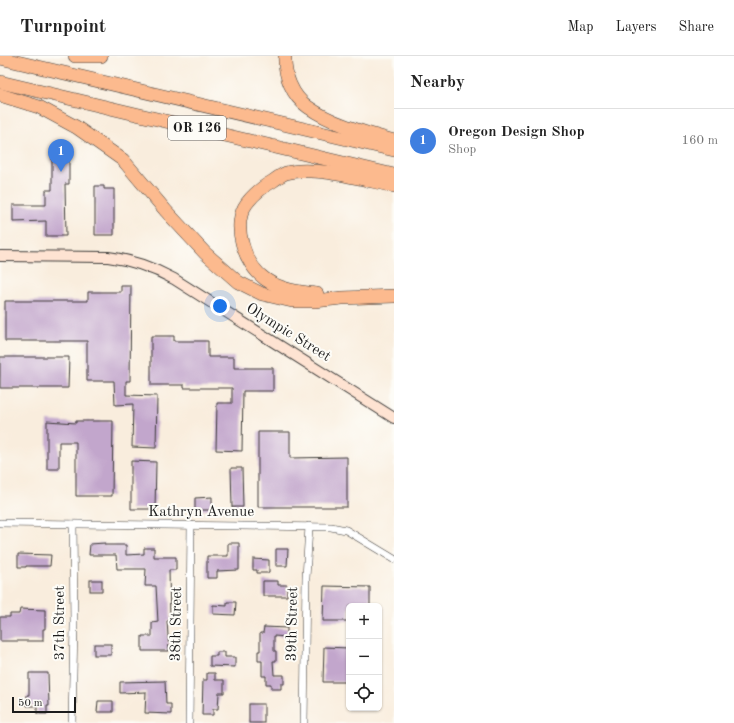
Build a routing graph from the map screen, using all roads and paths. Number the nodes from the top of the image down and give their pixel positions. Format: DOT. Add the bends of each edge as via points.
graph roads {
  1 [pos="75,56"];
  2 [pos="101,56"];
  3 [pos="285,56"];
  4 [pos="0,58"];
  5 [pos="0,82"];
  6 [pos="0,95"];
  7 [pos="394,141"];
  8 [pos="394,150"];
  9 [pos="394,175"];
  10 [pos="394,186"];
  11 [pos="0,256"];
  12 [pos="394,296"];
  13 [pos="342,298"];
  14 [pos="394,418"];
  15 [pos="0,523"];
  16 [pos="73,524"];
  17 [pos="191,525"];
  18 [pos="309,526"];
  19 [pos="394,559"];
  20 [pos="72,723"];
  21 [pos="189,723"];
  22 [pos="304,723"];
  1 -- 2 [label="highway"];
  3 -- 7 [label="highway" via="288,80 307,107 327,118"];
  4 -- 8 [label="highway, OR 126"];
  5 -- 9 [label="highway, OR 126"];
  6 -- 13 [label="highway" via="39,108 76,126 124,160 205,253 238,282 262,294 292,301"];
  10 -- 13 [label="highway" via="306,170 285,173 265,186 247,203 240,235 247,258 255,270 279,287"];
  11 -- 14 [label="main road, Olympic Street" via="108,257 151,267"];
  12 -- 13 [label="highway"];
  15 -- 16 [label="street, Kathryn Avenue"];
  16 -- 17 [label="street, Kathryn Avenue"];
  16 -- 20 [label="street, 37th Street"];
  17 -- 18 [label="street, Kathryn Avenue"];
  17 -- 21 [label="street, 38th Street"];
  18 -- 19 [label="street, Kathryn Avenue" via="346,530"];
  18 -- 22 [label="street, 39th Street"];
}
